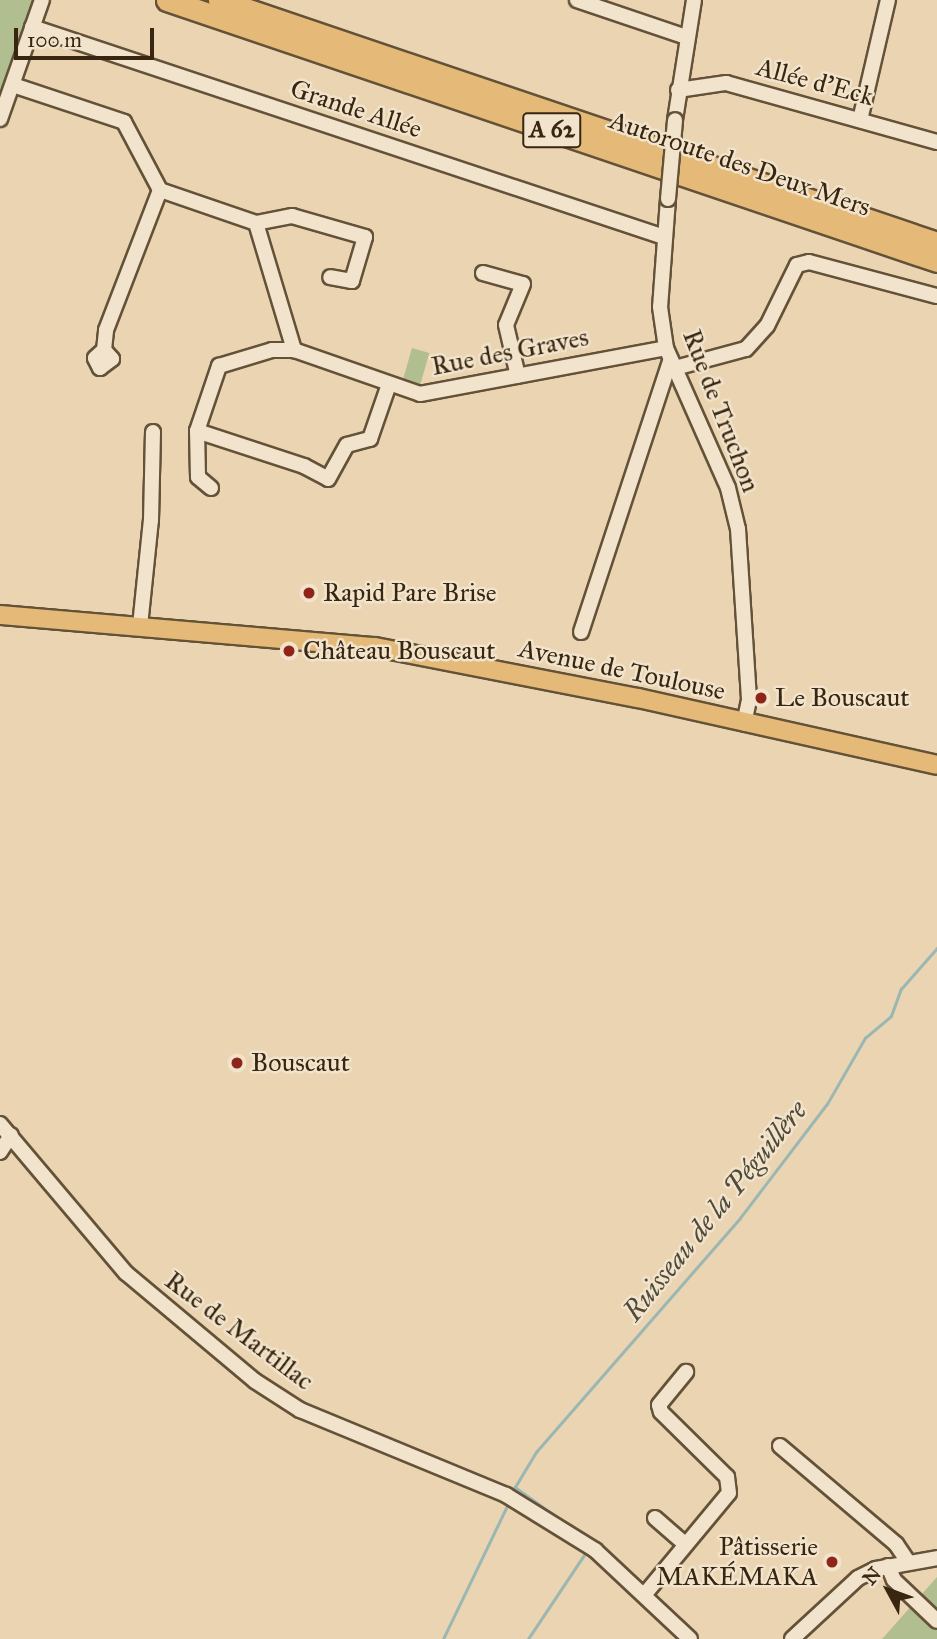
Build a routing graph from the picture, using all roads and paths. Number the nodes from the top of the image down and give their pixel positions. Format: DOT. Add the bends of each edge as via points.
graph roads {
  1 [pos="42,0"];
  2 [pos="167,0"];
  3 [pos="219,0"];
  4 [pos="577,0"];
  5 [pos="694,0"];
  6 [pos="888,0"];
  7 [pos="32,27"];
  8 [pos="686,37"];
  9 [pos="13,85"];
  10 [pos="678,90"];
  11 [pos="0,119"];
  12 [pos="860,120"];
  13 [pos="937,142"];
  14 [pos="160,190"];
  15 [pos="256,223"];
  16 [pos="664,237"];
  17 [pos="937,243"];
  18 [pos="937,261"];
  19 [pos="483,272"];
  20 [pos="330,277"];
  21 [pos="937,296"];
  22 [pos="104,350"];
  23 [pos="294,350"];
  24 [pos="671,358"];
  25 [pos="517,376"];
  26 [pos="389,384"];
  27 [pos="197,431"];
  28 [pos="153,432"];
  29 [pos="211,488"];
  30 [pos="0,615"];
  31 [pos="139,626"];
  32 [pos="581,632"];
  33 [pos="744,723"];
  34 [pos="937,765"];
  35 [pos="0,1124"];
  36 [pos="11,1135"];
  37 [pos="0,1152"];
  38 [pos="686,1372"];
  39 [pos="780,1446"];
  40 [pos="655,1518"];
  41 [pos="685,1544"];
  42 [pos="937,1558"];
  43 [pos="908,1562"];
  44 [pos="888,1566"];
  45 [pos="645,1594"];
  46 [pos="937,1621"];
  47 [pos="690,1639"];
  48 [pos="792,1639"];
  1 -- 7 [label="street"];
  2 -- 18 [label="highway, Autoroute des Deux Mers / A 62"];
  3 -- 17 [label="highway, Autoroute des Deux Mers / A 62"];
  4 -- 8 [label="street"];
  5 -- 8 [label="street"];
  6 -- 12 [label="street"];
  7 -- 9 [label="street"];
  7 -- 16 [label="street, Grande Allée"];
  8 -- 10 [label="street"];
  9 -- 11 [label="street"];
  9 -- 14 [label="street" via="124,122"];
  10 -- 12 [label="street, Allée d'Eck" via="726,83"];
  10 -- 16 [label="street, Rue de Truchon, bridge"];
  12 -- 13 [label="street, Allée d'Eck"];
  14 -- 15 [label="street"];
  14 -- 22 [label="street" via="106,330"];
  15 -- 20 [label="street" via="292,216 365,237 352,281"];
  15 -- 23 [label="street"];
  16 -- 24 [label="street, Rue de Truchon" via="660,307"];
  19 -- 25 [label="street" via="523,284 506,325"];
  21 -- 24 [label="street, Rue des Graves" via="809,262 797,265 767,326 746,349"];
  23 -- 26 [label="street, Rue des Graves"];
  23 -- 27 [label="street" via="272,350 219,366"];
  24 -- 25 [label="street, Rue des Graves"];
  24 -- 32 [label="street"];
  24 -- 33 [label="street, Rue de Truchon" via="728,488 738,529 749,701"];
  25 -- 26 [label="street, Rue des Graves" via="420,394"];
  26 -- 27 [label="street" via="370,439 347,445 328,479 304,466"];
  27 -- 29 [label="street" via="198,477"];
  28 -- 31 [label="street" via="151,520"];
  30 -- 31 [label="main road, Avenue de Toulouse"];
  31 -- 33 [label="main road, Avenue de Toulouse" via="375,647"];
  33 -- 34 [label="main road, Avenue de Toulouse"];
  35 -- 36 [label="street, Rue de Martillac"];
  36 -- 37 [label="street"];
  36 -- 45 [label="street, Rue de Martillac" via="126,1273 255,1381 300,1410 506,1495 595,1550"];
  38 -- 41 [label="street" via="659,1405 730,1485 725,1501"];
  39 -- 43 [label="street" via="896,1544"];
  40 -- 41 [label="street"];
  41 -- 45 [label="street"];
  42 -- 43 [label="street"];
  43 -- 44 [label="street"];
  44 -- 46 [label="street" via="894,1580"];
  44 -- 48 [label="street" via="838,1592"];
  45 -- 47 [label="street, Rue de Martillac"];
}
